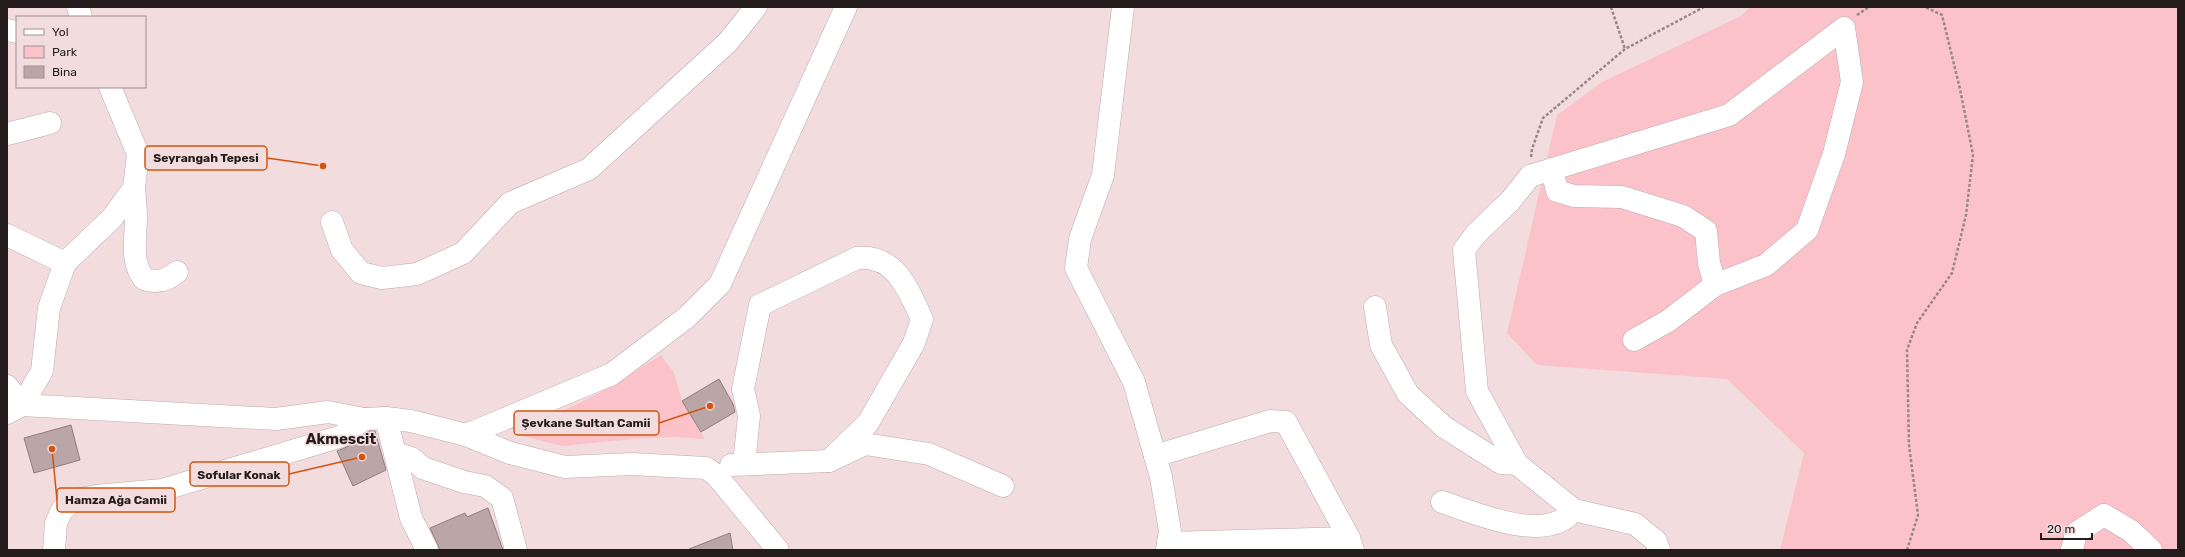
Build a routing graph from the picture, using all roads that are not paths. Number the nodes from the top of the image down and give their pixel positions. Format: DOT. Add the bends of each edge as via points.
graph roads {
  1 [pos="756,7"];
  2 [pos="846,7"];
  3 [pos="1123,7"];
  4 [pos="110,88"];
  5 [pos="50,123"];
  6 [pos="7,134"];
  7 [pos="1552,170"];
  8 [pos="134,188"];
  9 [pos="332,222"];
  10 [pos="7,235"];
  11 [pos="65,263"];
  12 [pos="177,272"];
  13 [pos="1715,285"];
  14 [pos="1375,307"];
  15 [pos="1634,340"];
  16 [pos="7,386"];
  17 [pos="14,409"];
  18 [pos="386,418"];
  19 [pos="364,419"];
  20 [pos="466,435"];
  21 [pos="395,453"];
  22 [pos="1155,456"];
  23 [pos="830,461"];
  24 [pos="744,464"];
  25 [pos="1517,464"];
  26 [pos="706,468"];
  27 [pos="1003,486"];
  28 [pos="1442,502"];
  29 [pos="1574,510"];
  30 [pos="1351,544"];
  31 [pos="53,546"];
  32 [pos="1168,547"];
  33 [pos="427,550"];
  34 [pos="516,550"];
  35 [pos="778,550"];
  36 [pos="1659,550"];
  37 [pos="2072,550"];
  38 [pos="2151,550"];
  1 -- 9 [label="street" via="728,42 588,169 510,203 463,253 417,274 382,278 362,273 342,250"];
  2 -- 20 [label="street" via="720,284 687,317 612,374"];
  3 -- 22 [label="street" via="1103,175 1080,239 1076,268 1134,382"];
  4 -- 8 [label="street" via="138,154"];
  5 -- 6 [label="street"];
  7 -- 13 [label="street" via="1557,191 1574,196 1622,197 1683,216 1706,231 1709,263"];
  7 -- 13 [label="street" via="1730,114 1844,28 1852,82 1834,154 1807,230 1766,265"];
  7 -- 25 [label="street" via="1530,176 1464,250 1477,391"];
  8 -- 11 [label="street" via="112,218"];
  8 -- 12 [label="street" via="135,255 140,274 144,279 156,281 168,279"];
  10 -- 11 [label="street"];
  11 -- 17 [label="street" via="49,308 42,371"];
  13 -- 15 [label="street" via="1668,321"];
  14 -- 25 [label="street" via="1381,345 1408,394 1444,428 1501,463"];
  16 -- 17 [label="street"];
  17 -- 19 [label="street" via="276,419 328,412"];
  18 -- 19 [label="street"];
  18 -- 20 [label="street"];
  18 -- 21 [label="street"];
  19 -- 31 [label="street" via="342,436 162,490 74,500 62,510 56,523"];
  20 -- 26 [label="street" via="510,453 565,467 632,464"];
  21 -- 33 [label="street" via="411,518"];
  21 -- 34 [label="street" via="411,458 423,468 464,482 485,486 502,498"];
  22 -- 30 [label="street" via="1270,421 1286,422"];
  22 -- 32 [label="street" via="1170,531"];
  23 -- 24 [label="street"];
  23 -- 24 [label="street" via="868,423 914,343 922,319 906,286 893,269 881,261 868,257 857,258 760,305 744,389 749,416"];
  23 -- 27 [label="street" via="865,444 929,454"];
  24 -- 26 [label="street"];
  25 -- 29 [label="street"];
  26 -- 35 [label="street" via="716,475"];
  28 -- 29 [label="street" via="1510,525 1538,526 1567,519"];
  29 -- 36 [label="street" via="1635,524 1656,541"];
  30 -- 32 [label="street"];
  37 -- 38 [label="street" via="2076,533 2104,515 2130,531"];
}
